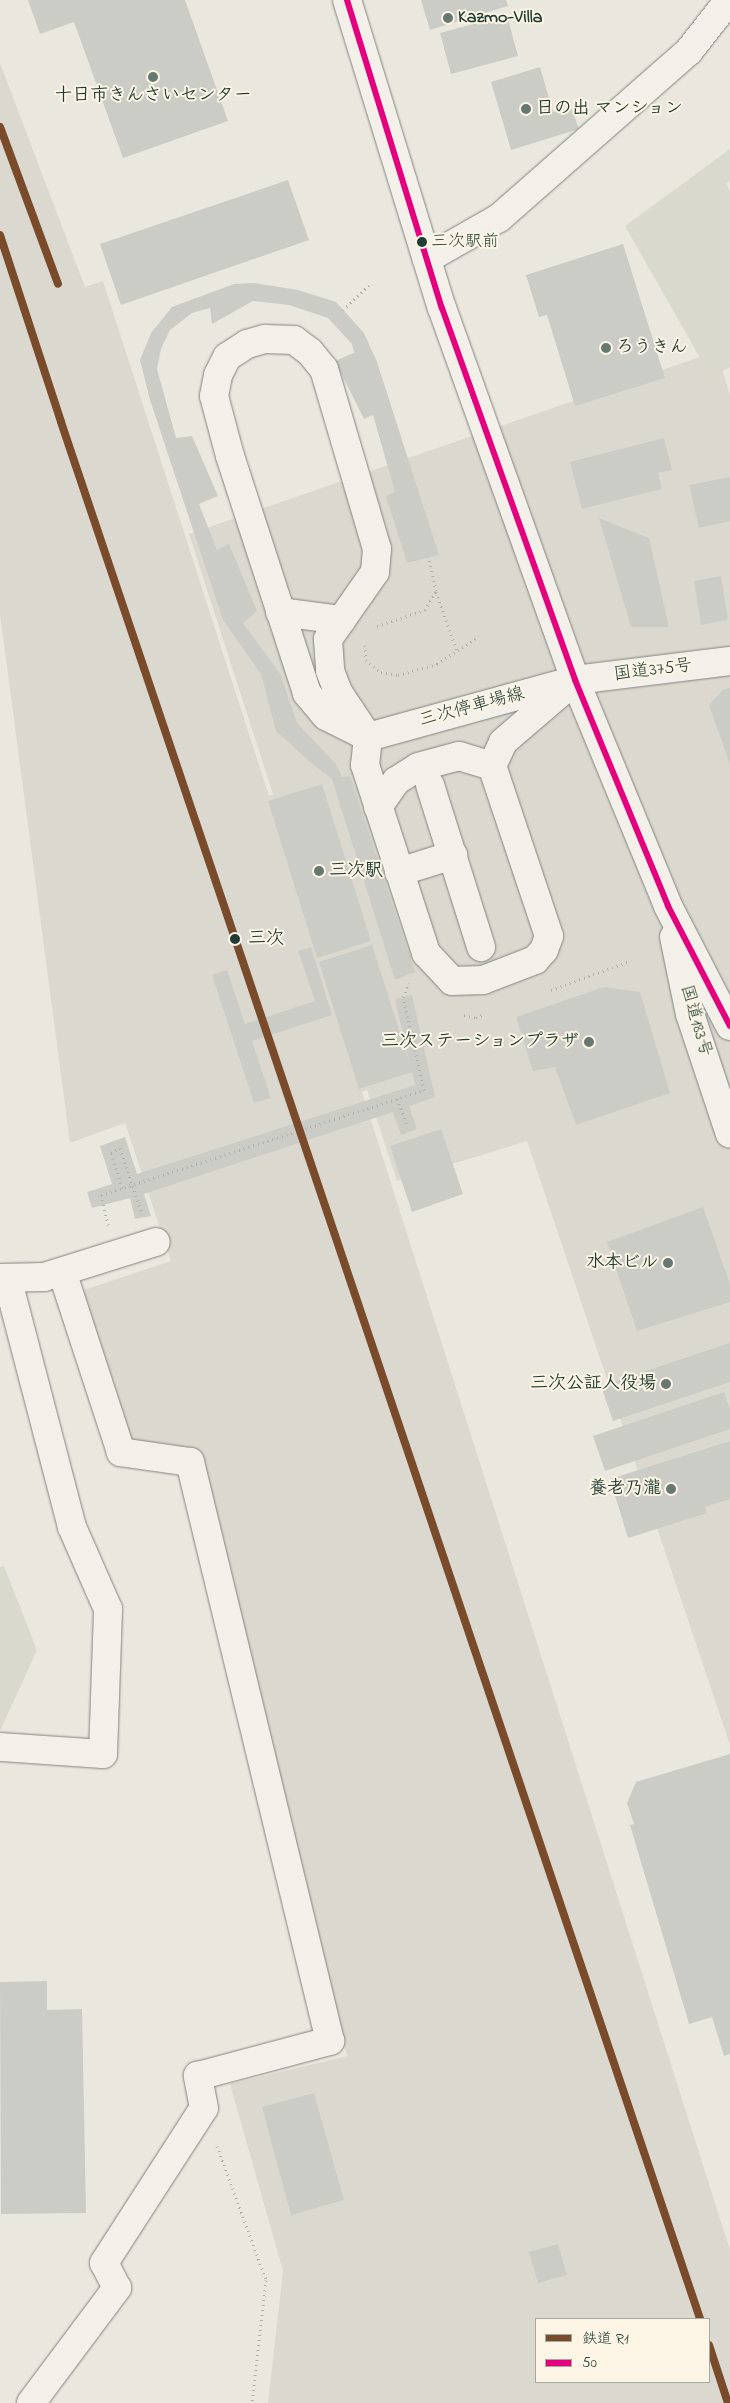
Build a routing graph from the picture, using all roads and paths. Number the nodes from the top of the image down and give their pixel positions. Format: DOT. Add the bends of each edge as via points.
graph roads {
  1 [pos="347,0"];
  2 [pos="728,0"];
  3 [pos="427,259"];
  4 [pos="369,285"];
  5 [pos="343,310"];
  6 [pos="429,557"];
  7 [pos="436,591"];
  8 [pos="280,612"];
  9 [pos="341,620"];
  10 [pos="375,627"];
  11 [pos="479,636"];
  12 [pos="366,637"];
  13 [pos="457,651"];
  14 [pos="730,662"];
  15 [pos="575,680"];
  16 [pos="368,737"];
  17 [pos="492,766"];
  18 [pos="430,785"];
  19 [pos="378,807"];
  20 [pos="453,855"];
  21 [pos="399,872"];
  22 [pos="668,906"];
  23 [pos="481,946"];
  24 [pos="409,983"];
  25 [pos="730,1026"];
  26 [pos="397,1098"];
  27 [pos="406,1124"];
  28 [pos="730,1134"];
  29 [pos="122,1188"];
  30 [pos="101,1195"];
  31 [pos="143,1217"];
  32 [pos="156,1242"];
  33 [pos="62,1272"];
  34 [pos="3,1278"];
  35 [pos="0,1747"];
  36 [pos="204,2108"];
  37 [pos="31,2403"];
  38 [pos="252,2403"];
  1 -- 3 [label="main road, 国道183号"];
  2 -- 3 [label="main road" via="689,51 499,218"];
  3 -- 15 [label="main road, 国道183号"];
  4 -- 5 [label="path"];
  6 -- 7 [label="path"];
  7 -- 10 [label="path" via="425,610"];
  7 -- 13 [label="path"];
  8 -- 9 [label="main road"];
  8 -- 9 [label="main road" via="214,396 218,375 227,357 247,344 265,339 294,340 324,369 376,549 375,572"];
  8 -- 16 [label="main road" via="307,693 326,716"];
  9 -- 16 [label="main road" via="328,638 330,671 338,692"];
  11 -- 13 [label="path"];
  12 -- 13 [label="path" via="366,660 381,672 398,675 437,664"];
  14 -- 15 [label="main road, 国道375号"];
  15 -- 16 [label="main road, 三次停車場線"];
  15 -- 17 [label="main road" via="503,742"];
  15 -- 22 [label="main road, 国道183号"];
  16 -- 19 [label="main road" via="365,765"];
  17 -- 19 [label="main road" via="459,756 418,767 396,781"];
  17 -- 21 [label="main road" via="549,936 544,950 535,960 483,980 452,981 426,953"];
  18 -- 20 [label="main road"];
  19 -- 21 [label="main road"];
  20 -- 21 [label="main road"];
  20 -- 23 [label="main road"];
  22 -- 25 [label="main road, 国道183号"];
  22 -- 28 [label="main road, 国道183号" via="690,1014"];
  24 -- 26 [label="path" via="403,997 424,1090"];
  26 -- 27 [label="path"];
  26 -- 29 [label="path"];
  29 -- 30 [label="path"];
  29 -- 31 [label="path" via="110,1153 120,1148"];
  32 -- 33 [label="main road"];
  33 -- 34 [label="main road" via="44,1277"];
  33 -- 36 [label="main road" via="121,1452 190,1462 330,2041 198,2076"];
  34 -- 35 [label="main road" via="72,1527 108,1609 103,1754"];
  36 -- 37 [label="main road" via="104,2263 117,2288"];
  36 -- 38 [label="path" via="266,2280"];
}
